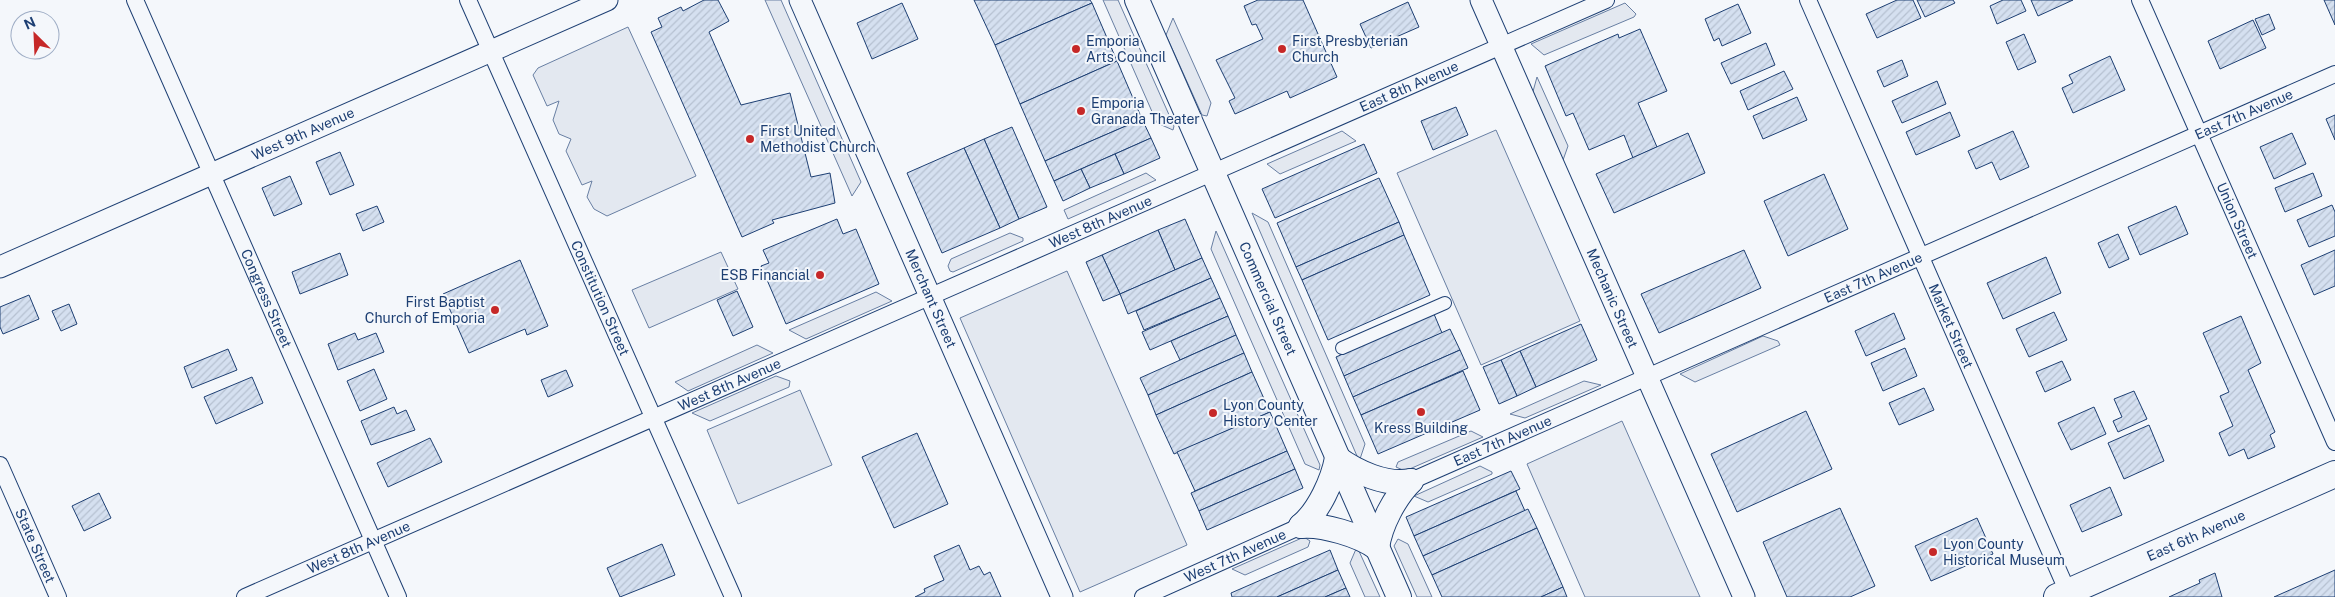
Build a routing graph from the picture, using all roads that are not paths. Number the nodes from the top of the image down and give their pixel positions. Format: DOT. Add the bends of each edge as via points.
graph roads {
  1 [pos="135,0"];
  2 [pos="468,0"];
  3 [pos="607,0"];
  4 [pos="800,0"];
  5 [pos="1137,0"];
  6 [pos="1481,0"];
  7 [pos="1606,0"];
  8 [pos="1808,0"];
  9 [pos="2140,0"];
  10 [pos="1502,46"];
  11 [pos="491,51"];
  12 [pos="2335,74"];
  13 [pos="2198,134"];
  14 [pos="1213,172"];
  15 [pos="212,174"];
  16 [pos="1920,257"];
  17 [pos="0,267"];
  18 [pos="930,296"];
  19 [pos="1445,303"];
  20 [pos="1342,348"];
  21 [pos="1647,376"];
  22 [pos="654,418"];
  23 [pos="2335,442"];
  24 [pos="1337,458"];
  25 [pos="0,465"];
  26 [pos="2335,474"];
  27 [pos="1411,480"];
  28 [pos="1301,526"];
  29 [pos="373,541"];
  30 [pos="1377,548"];
  31 [pos="2065,595"];
  32 [pos="58,597"];
  33 [pos="245,597"];
  34 [pos="398,597"];
  35 [pos="733,597"];
  36 [pos="1062,597"];
  37 [pos="1143,597"];
  38 [pos="1399,597"];
  39 [pos="1744,597"];
  1 -- 15 [label="street, Congress Street"];
  2 -- 11 [label="street, Constitution Street"];
  3 -- 11 [label="street, West 9th Avenue"];
  4 -- 18 [label="street, Merchant Street"];
  5 -- 14 [label="main road, Commercial Street"];
  6 -- 10 [label="street, Mechanic Street"];
  7 -- 10 [label="street, East 8th Avenue"];
  8 -- 16 [label="street, Market Street"];
  9 -- 13 [label="street, Union Street"];
  10 -- 14 [label="street, East 8th Avenue"];
  10 -- 21 [label="street, Mechanic Street"];
  11 -- 15 [label="street, West 9th Avenue"];
  11 -- 22 [label="street, Constitution Street"];
  12 -- 13 [label="street, East 7th Avenue"];
  13 -- 16 [label="street, East 7th Avenue"];
  13 -- 23 [label="street, Union Street"];
  14 -- 18 [label="street, West 8th Avenue"];
  14 -- 24 [label="main road, Commercial Street"];
  15 -- 17 [label="street, West 9th Avenue"];
  15 -- 29 [label="street, Congress Street"];
  16 -- 21 [label="street, East 7th Avenue"];
  16 -- 31 [label="street, Market Street"];
  18 -- 22 [label="street, West 8th Avenue"];
  18 -- 36 [label="street, Merchant Street"];
  19 -- 20 [label="street"];
  21 -- 27 [label="street, East 7th Avenue"];
  21 -- 39 [label="street, Mechanic Street"];
  22 -- 29 [label="street, West 8th Avenue"];
  22 -- 35 [label="street, Constitution Street"];
  24 -- 27 [label="main road" via="1353,470 1395,482"];
  24 -- 28 [label="main road" via="1317,506"];
  24 -- 30 [label="main road, Commercial Street"];
  25 -- 32 [label="street, State Street"];
  26 -- 31 [label="main road, East 6th Avenue"];
  27 -- 30 [label="main road" via="1380,533"];
  28 -- 30 [label="main road" via="1318,526 1364,540"];
  28 -- 37 [label="street, West 7th Avenue"];
  29 -- 33 [label="street, West 8th Avenue"];
  29 -- 34 [label="street, Congress Street"];
  30 -- 38 [label="main road, Commercial Street"];
}
